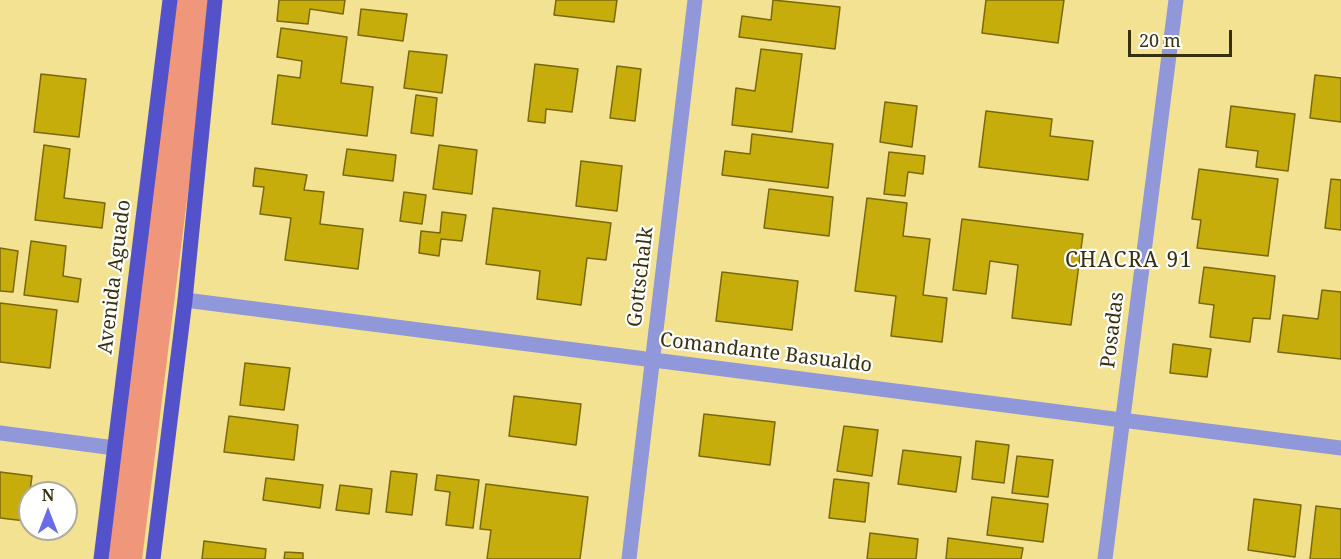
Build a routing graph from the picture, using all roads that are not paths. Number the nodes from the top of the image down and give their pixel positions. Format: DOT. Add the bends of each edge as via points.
graph roads {
  1 [pos="170,0"];
  2 [pos="215,0"];
  3 [pos="695,0"];
  4 [pos="1176,0"];
  5 [pos="185,300"];
  6 [pos="653,360"];
  7 [pos="1123,420"];
  8 [pos="0,433"];
  9 [pos="115,448"];
  10 [pos="1341,448"];
  11 [pos="101,559"];
  12 [pos="153,559"];
  13 [pos="629,559"];
  14 [pos="1105,559"];
  1 -- 9 [label="main road, Avenida Aguado"];
  2 -- 5 [label="main road"];
  3 -- 6 [label="street, Gottschalk"];
  4 -- 7 [label="street, Posadas"];
  5 -- 6 [label="street, Comandante Basualdo"];
  5 -- 12 [label="main road"];
  6 -- 7 [label="street, Comandante Basualdo"];
  6 -- 13 [label="street, Gottschalk"];
  7 -- 10 [label="street, Comandante Basualdo"];
  7 -- 14 [label="street, Posadas"];
  8 -- 9 [label="street"];
  9 -- 11 [label="main road, Avenida Aguado"];
}
